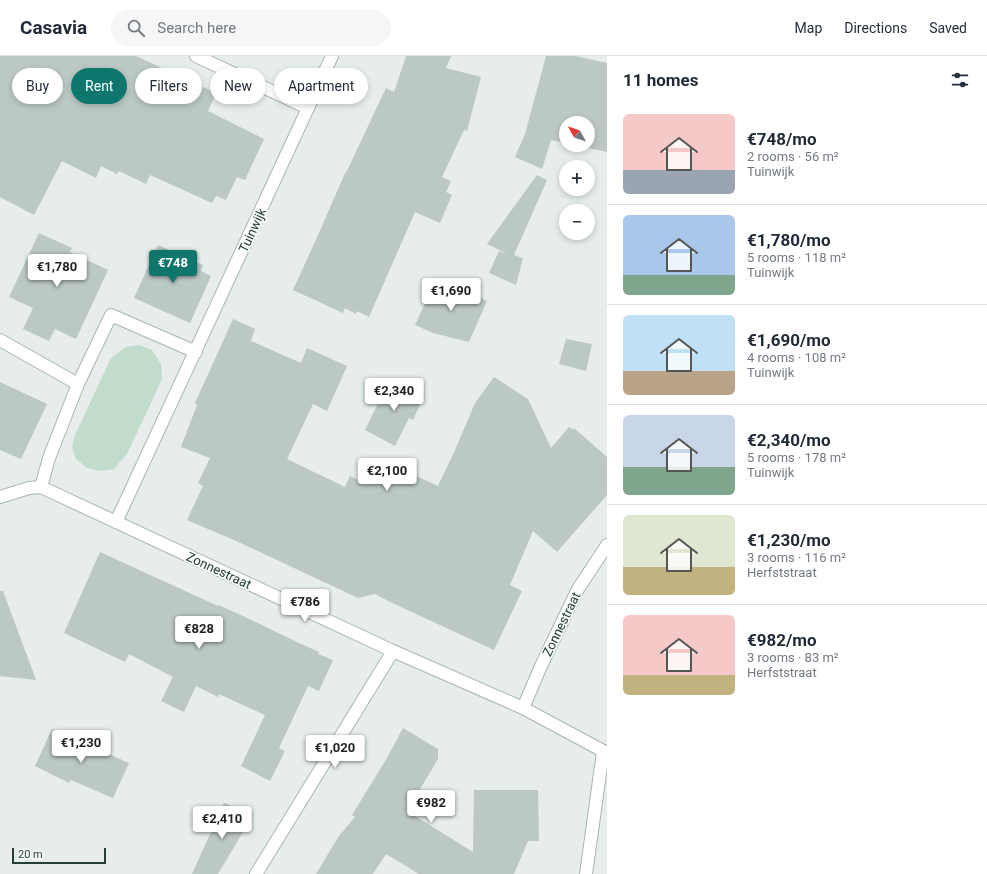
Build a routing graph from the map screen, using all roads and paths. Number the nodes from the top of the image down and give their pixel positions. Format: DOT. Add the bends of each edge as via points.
graph roads {
  1 [pos="196,56"];
  2 [pos="332,56"];
  3 [pos="308,108"];
  4 [pos="0,340"];
  5 [pos="196,352"];
  6 [pos="78,384"];
  7 [pos="41,487"];
  8 [pos="0,497"];
  9 [pos="116,522"];
  10 [pos="607,545"];
  11 [pos="393,651"];
  12 [pos="523,708"];
  13 [pos="605,752"];
  14 [pos="256,874"];
  15 [pos="586,874"];
  1 -- 3 [label="street"];
  2 -- 3 [label="street, Tuinwijk"];
  3 -- 5 [label="street, Tuinwijk"];
  4 -- 6 [label="street"];
  5 -- 6 [label="street" via="111,315"];
  5 -- 9 [label="street, Tuinwijk"];
  6 -- 7 [label="street" via="49,458"];
  7 -- 8 [label="street"];
  7 -- 9 [label="street, Zonnestraat"];
  9 -- 11 [label="street, Zonnestraat"];
  10 -- 12 [label="street, Zonnestraat" via="578,590"];
  11 -- 12 [label="street, Zonnestraat"];
  11 -- 14 [label="street"];
  12 -- 13 [label="street, Zonnestraat"];
  13 -- 15 [label="street, Zonnestraat"];
}
